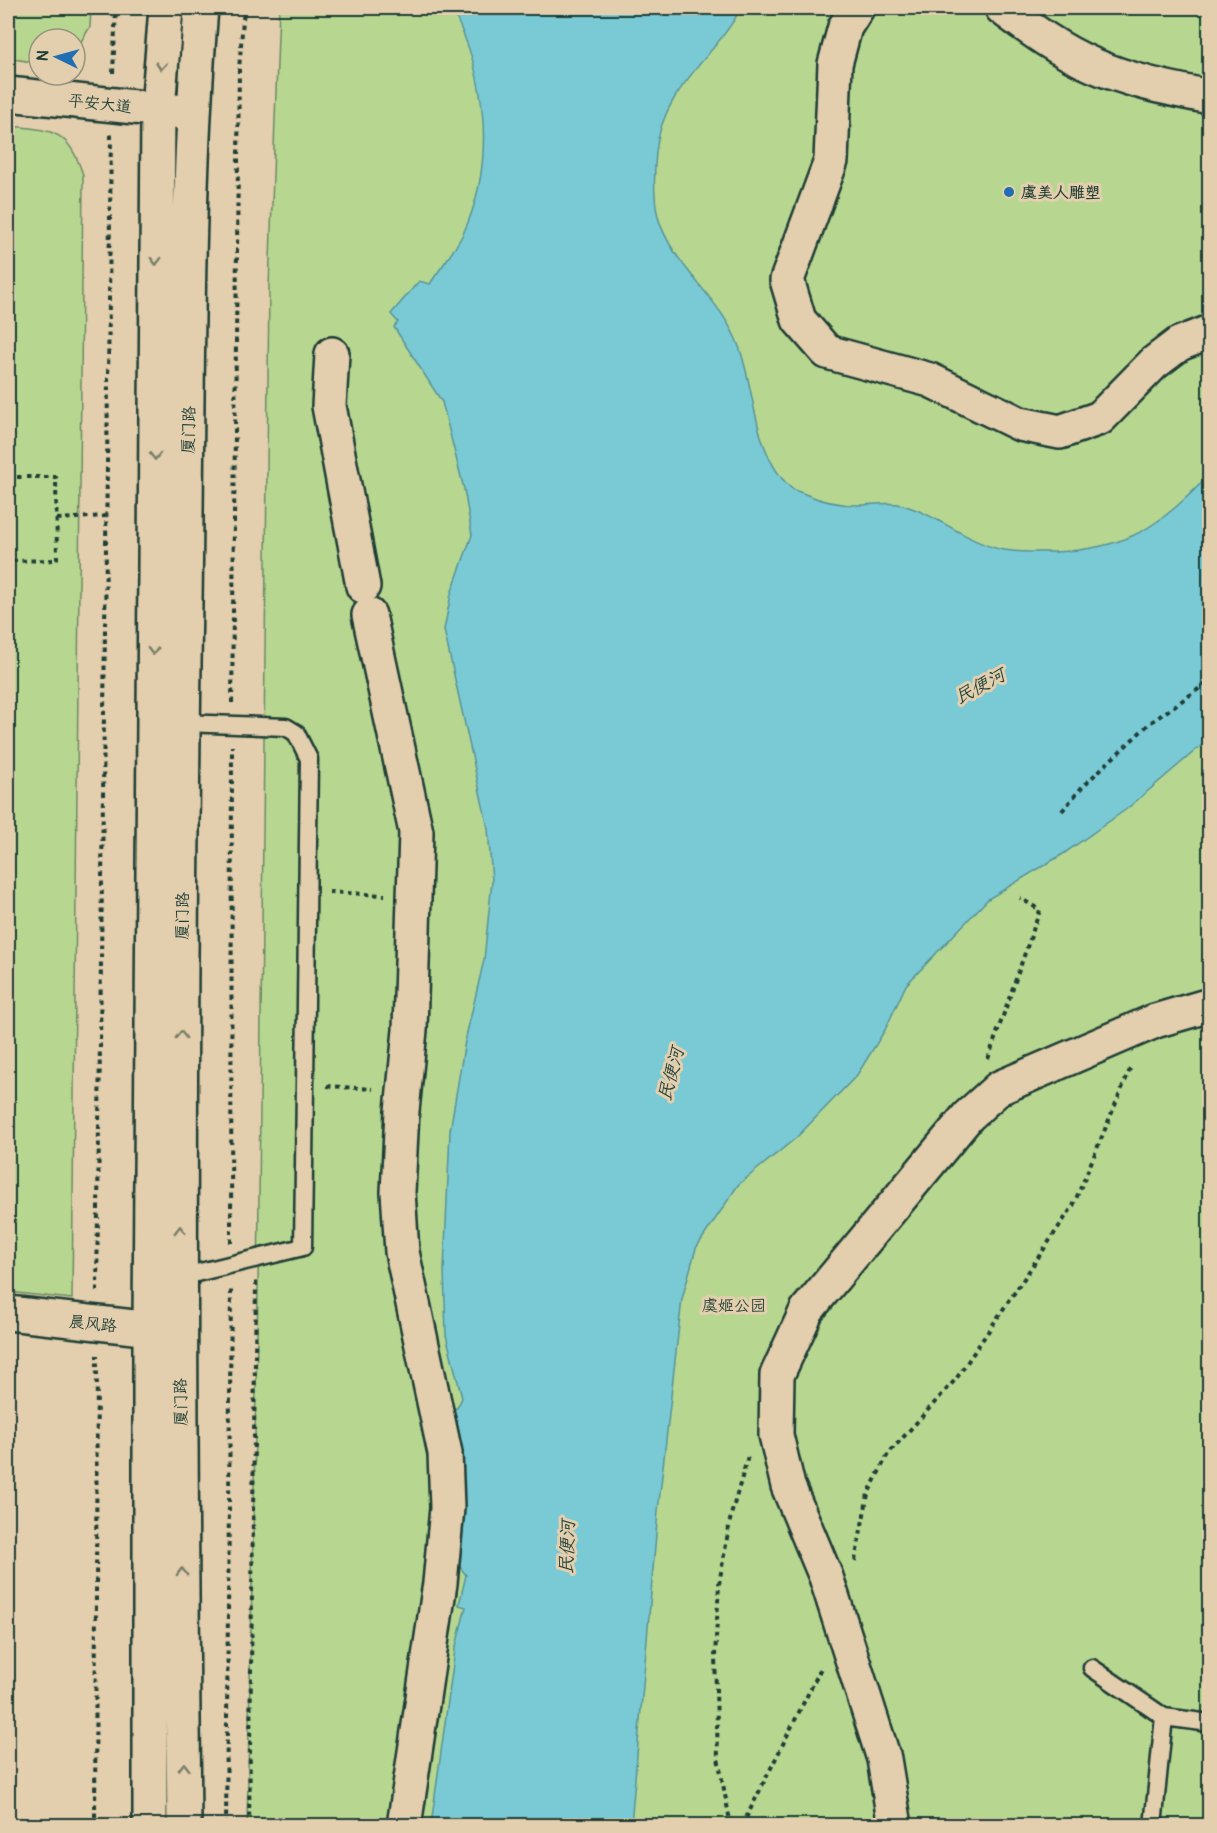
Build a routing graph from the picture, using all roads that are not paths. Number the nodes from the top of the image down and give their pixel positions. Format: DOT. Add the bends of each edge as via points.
graph roads {
  1 [pos="166,8"];
  2 [pos="201,8"];
  3 [pos="857,8"];
  4 [pos="1002,8"];
  5 [pos="8,94"];
  6 [pos="1209,96"];
  7 [pos="158,109"];
  8 [pos="193,113"];
  9 [pos="1209,332"];
  10 [pos="332,354"];
  11 [pos="183,723"];
  12 [pos="1209,1005"];
  13 [pos="180,1277"];
  14 [pos="8,1313"];
  15 [pos="164,1330"];
  16 [pos="1092,1668"];
  17 [pos="1164,1717"];
  18 [pos="1209,1722"];
  19 [pos="150,1826"];
  20 [pos="184,1826"];
  21 [pos="404,1826"];
  22 [pos="895,1826"];
  23 [pos="1153,1826"];
  1 -- 7 [label="street, 厦门路, one-way"];
  2 -- 8 [label="street, 厦门路"];
  3 -- 9 [label="street" via="845,27 835,64 831,161 787,279 799,320 827,352 930,380 1020,424 1060,432 1100,418 1154,363 1179,344"];
  4 -- 6 [label="street" via="1092,65 1162,87"];
  5 -- 7 [label="street, 平安大道"];
  7 -- 8 [label="street, 平安大道"];
  7 -- 15 [label="street, 厦门路, one-way"];
  8 -- 11 [label="street, 厦门路"];
  10 -- 21 [label="street" via="329,406 416,832 410,1030 398,1191 402,1252 445,1453 447,1508 440,1583"];
  13 -- 11 [label="street, 厦门路, one-way"];
  11 -- 13 [label="lane" via="286,727 296,733 309,759 303,1247"];
  12 -- 22 [label="street" via="1155,1021 999,1088 968,1116 807,1310 777,1376 776,1435 788,1486 826,1577 884,1759"];
  13 -- 15 [label="street, 厦门路"];
  14 -- 15 [label="street, 晨风路"];
  15 -- 19 [label="street, 厦门路"];
  20 -- 15 [label="street, 厦门路, one-way"];
  16 -- 17 [label="lane"];
  17 -- 18 [label="lane"];
  17 -- 23 [label="lane"];
}
